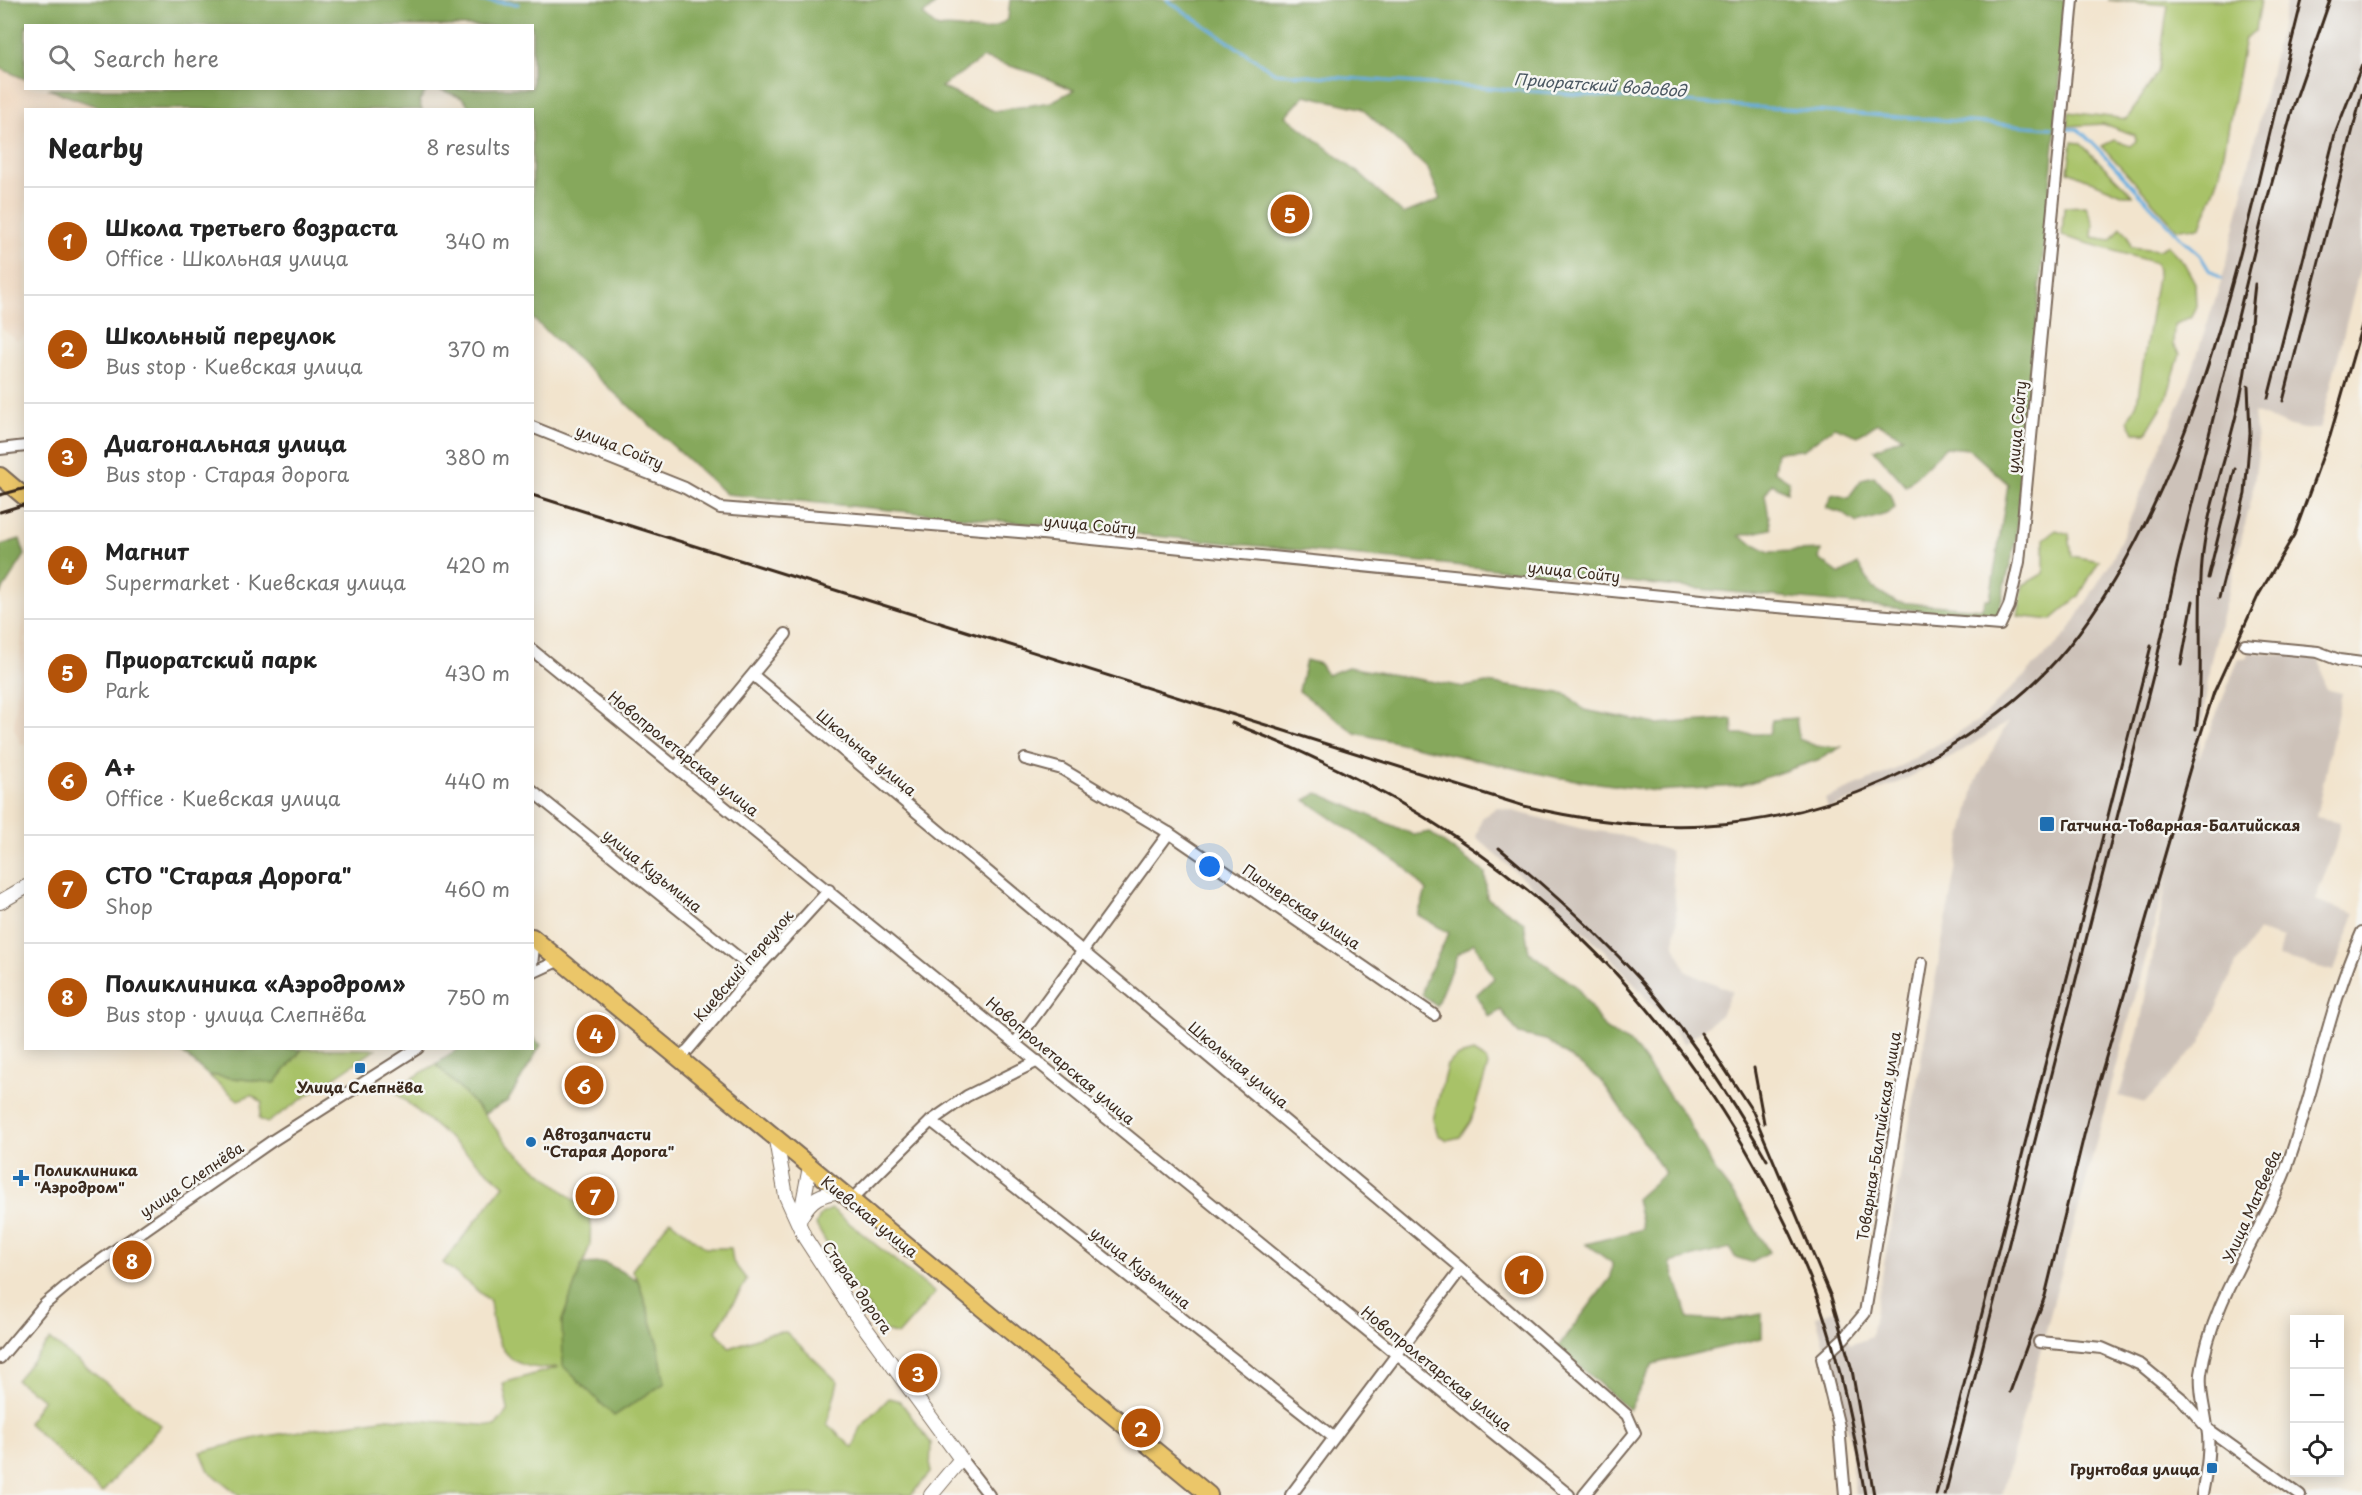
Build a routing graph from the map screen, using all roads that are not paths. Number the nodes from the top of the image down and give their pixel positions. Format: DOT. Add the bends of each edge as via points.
graph roads {
  1 [pos="2073,0"];
  2 [pos="534,428"];
  3 [pos="24,446"];
  4 [pos="0,449"];
  5 [pos="0,476"];
  6 [pos="24,496"];
  7 [pos="786,634"];
  8 [pos="2245,645"];
  9 [pos="534,653"];
  10 [pos="2362,663"];
  11 [pos="753,675"];
  12 [pos="1025,759"];
  13 [pos="677,766"];
  14 [pos="534,793"];
  15 [pos="1169,833"];
  16 [pos="24,888"];
  17 [pos="830,890"];
  18 [pos="0,902"];
  19 [pos="2362,932"];
  20 [pos="534,938"];
  21 [pos="1083,953"];
  22 [pos="560,960"];
  23 [pos="1922,963"];
  24 [pos="755,971"];
  25 [pos="534,972"];
  26 [pos="1434,1015"];
  27 [pos="1016,1042"];
  28 [pos="415,1050"];
  29 [pos="678,1058"];
  30 [pos="1038,1061"];
  31 [pos="931,1121"];
  32 [pos="776,1140"];
  33 [pos="810,1167"];
  34 [pos="786,1196"];
  35 [pos="845,1196"];
  36 [pos="798,1225"];
  37 [pos="1461,1269"];
  38 [pos="2039,1342"];
  39 [pos="1396,1355"];
  40 [pos="0,1358"];
  41 [pos="2208,1429"];
  42 [pos="1333,1437"];
  43 [pos="961,1459"];
  44 [pos="1295,1493"];
  45 [pos="931,1495"];
  46 [pos="989,1495"];
  47 [pos="1209,1495"];
  48 [pos="1569,1495"];
  49 [pos="1584,1495"];
  50 [pos="1845,1495"];
  51 [pos="2202,1495"];
  52 [pos="2300,1495"];
  1 -- 2 [label="street, улица Сойту" via="2019,562 2009,606 2000,625 1752,605 1044,534 720,508 685,488"];
  3 -- 4 [label="street"];
  5 -- 6 [label="main road"];
  7 -- 11 [label="street"];
  8 -- 10 [label="street" via="2318,652"];
  9 -- 13 [label="street, Новопролетарская улица"];
  11 -- 13 [label="street"];
  11 -- 21 [label="street, Школьная улица"];
  12 -- 15 [label="street, Пионерская улица" via="1062,769"];
  13 -- 17 [label="street, Новопролетарская улица"];
  14 -- 24 [label="street, улица Кузьмина"];
  15 -- 21 [label="street"];
  15 -- 26 [label="street, Пионерская улица"];
  16 -- 18 [label="street"];
  17 -- 24 [label="street, Киевский переулок"];
  17 -- 27 [label="street, Новопролетарская улица"];
  19 -- 41 [label="street, Улица Матвеева" via="2346,967 2285,1170 2212,1325 2201,1375"];
  20 -- 22 [label="main road, Киевская улица"];
  21 -- 27 [label="street"];
  21 -- 37 [label="street, Школьная улица"];
  22 -- 25 [label="street"];
  22 -- 29 [label="main road, Киевская улица"];
  23 -- 50 [label="street, Товарная-Балтийская улица" via="1864,1313 1822,1358 1839,1427"];
  24 -- 29 [label="street, Киевский переулок"];
  27 -- 30 [label="street, Новопролетарская улица"];
  28 -- 40 [label="street, улица Слепнёва" via="272,1141 77,1277 45,1304"];
  29 -- 32 [label="main road, Киевская улица"];
  30 -- 31 [label="street" via="967,1096"];
  30 -- 39 [label="street, Новопролетарская улица"];
  31 -- 35 [label="street"];
  31 -- 42 [label="street, улица Кузьмина"];
  32 -- 33 [label="main road, Киевская улица"];
  32 -- 34 [label="street, Старая дорога"];
  33 -- 34 [label="street" via="791,1183"];
  33 -- 35 [label="main road, Киевская улица"];
  33 -- 36 [label="street"];
  34 -- 36 [label="street, Старая дорога"];
  35 -- 36 [label="street" via="817,1196 808,1204"];
  35 -- 47 [label="main road, Киевская улица"];
  36 -- 43 [label="street, Старая дорога" via="825,1270"];
  37 -- 39 [label="street"];
  37 -- 49 [label="street, Школьная улица" via="1627,1415 1635,1433"];
  38 -- 41 [label="street" via="2102,1348 2141,1365 2181,1398"];
  39 -- 42 [label="street"];
  39 -- 48 [label="street, Новопролетарская улица"];
  41 -- 51 [label="street, Улица Матвеева"];
  41 -- 52 [label="street"];
  42 -- 44 [label="street"];
  43 -- 45 [label="street"];
  43 -- 46 [label="street, Старая дорога"];
}
